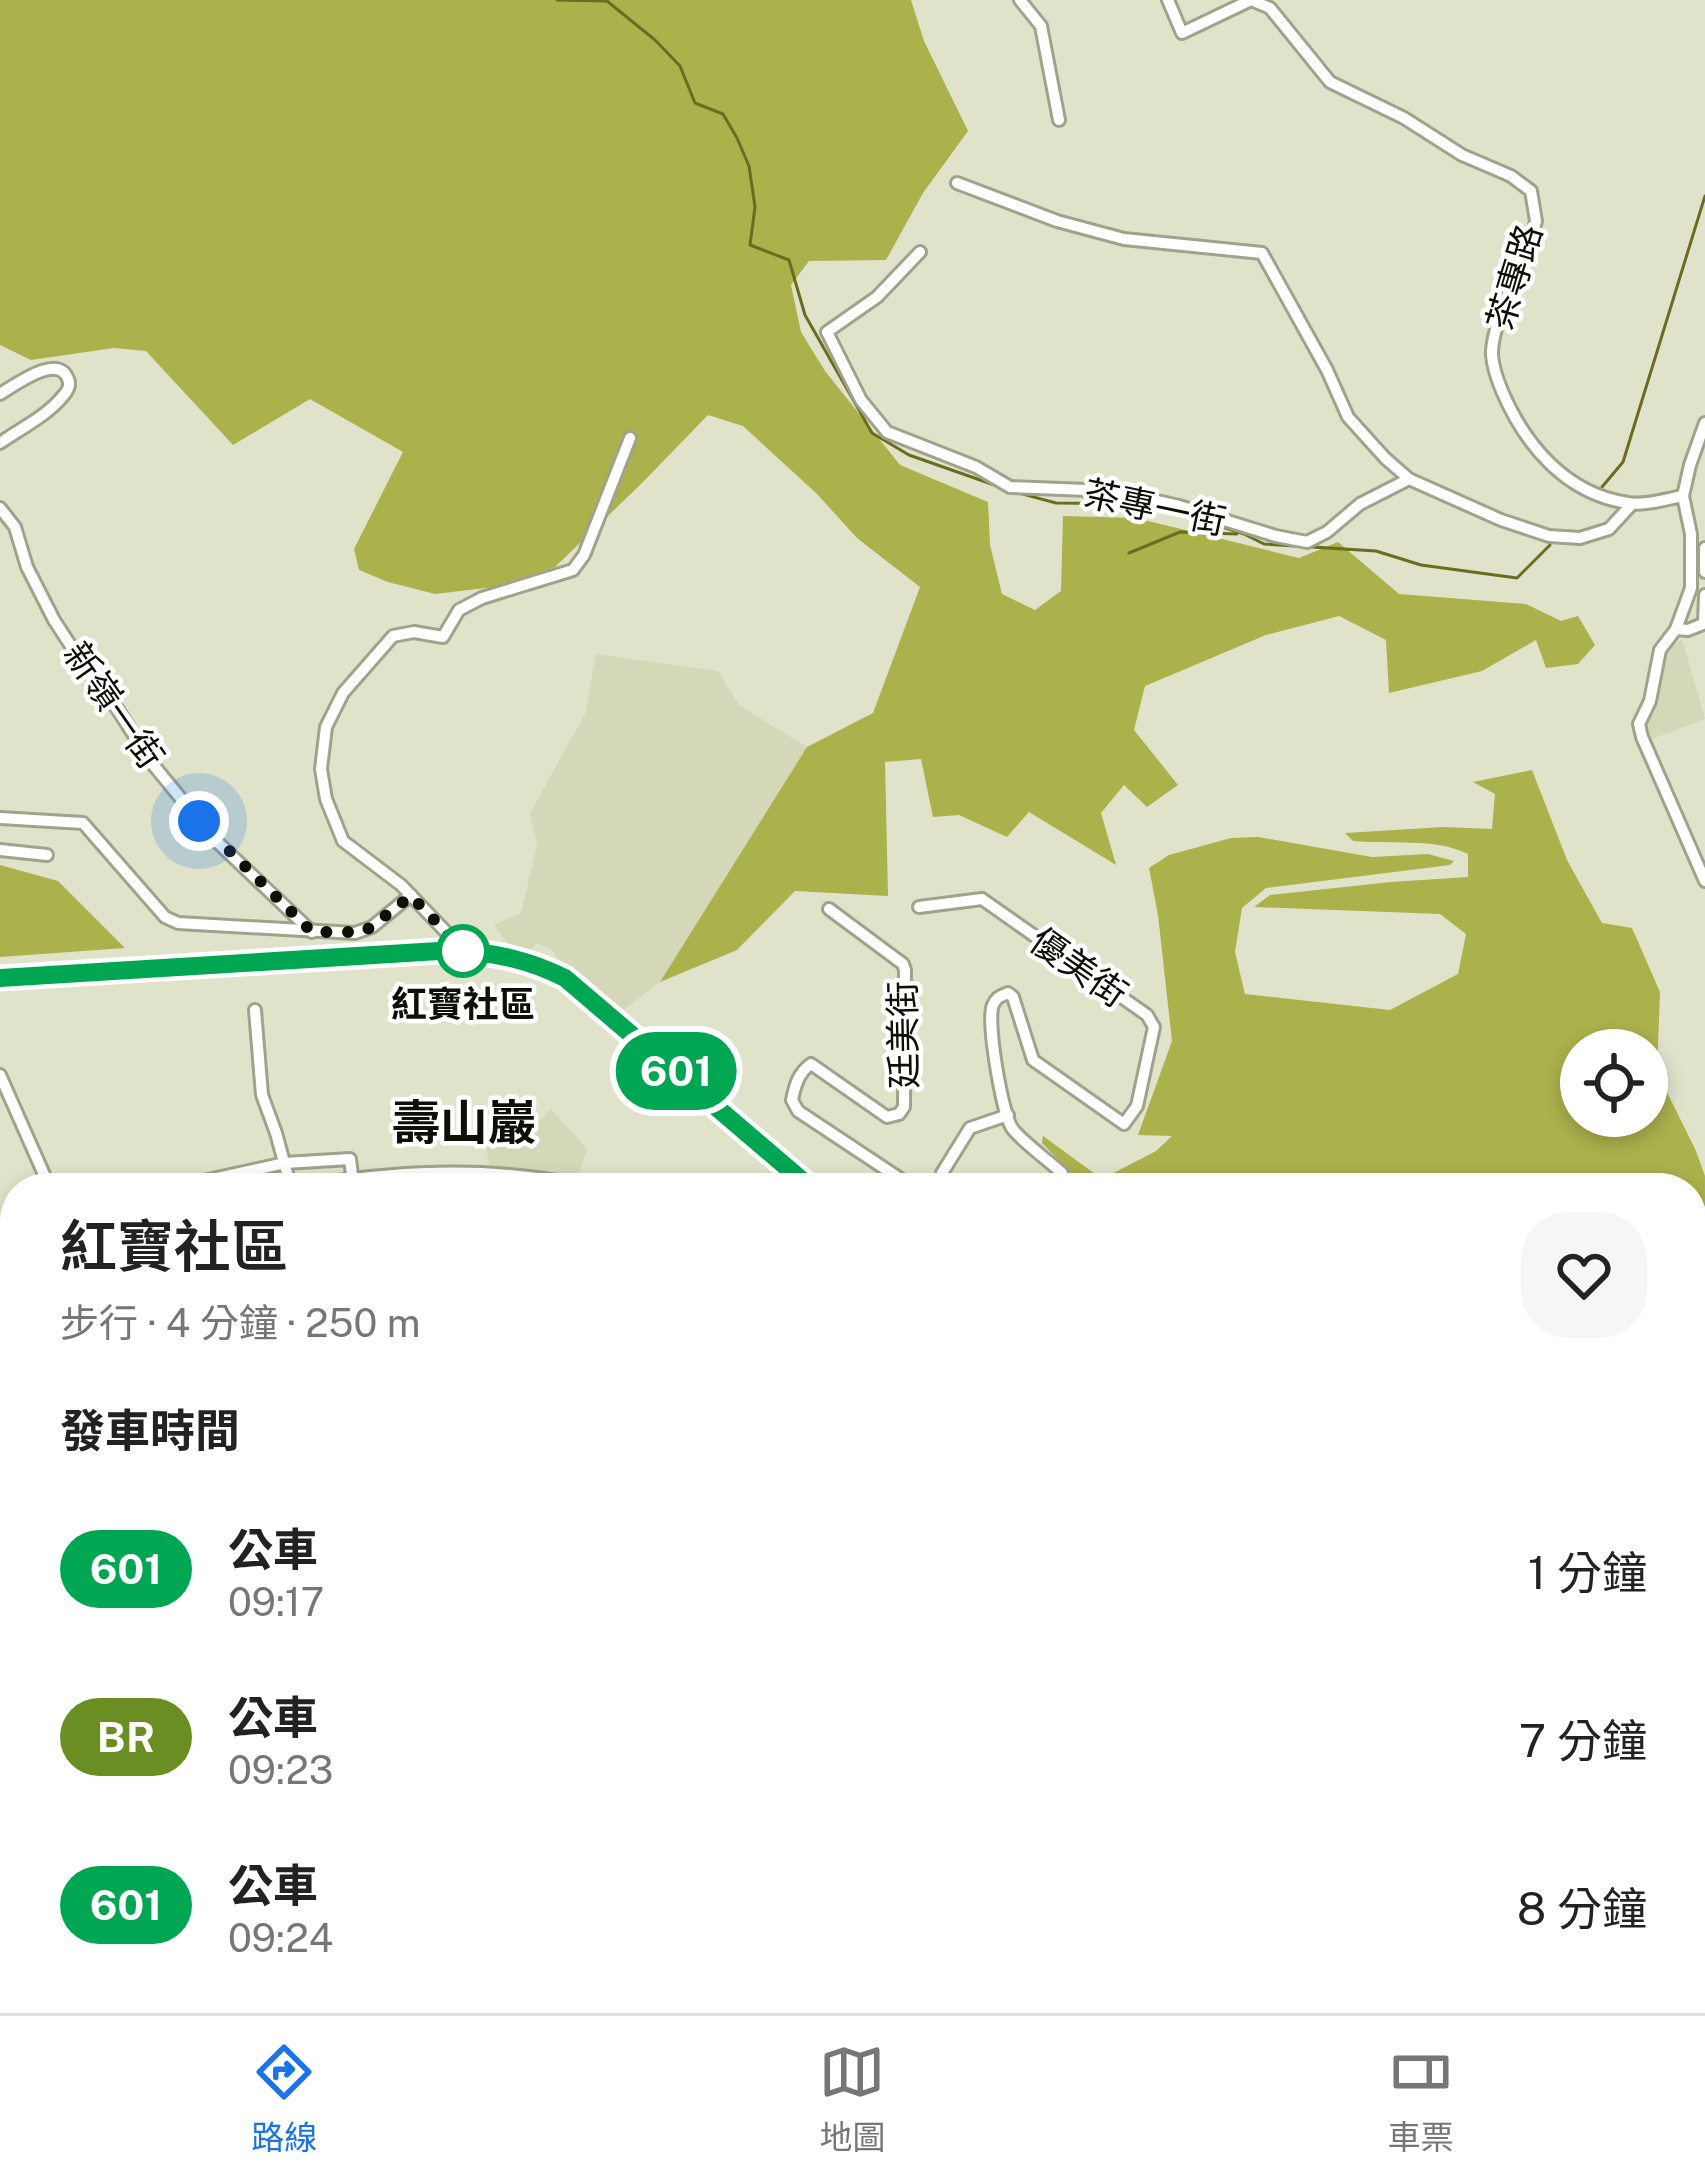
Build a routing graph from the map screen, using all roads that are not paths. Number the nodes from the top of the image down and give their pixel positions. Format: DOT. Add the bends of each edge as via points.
graph roads {
  1 [pos="1020,0"];
  2 [pos="1168,0"];
  3 [pos="1058,120"];
  4 [pos="957,184"];
  5 [pos="920,252"];
  6 [pos="0,394"];
  7 [pos="1705,422"];
  8 [pos="630,438"];
  9 [pos="0,443"];
  10 [pos="1409,479"];
  11 [pos="1683,496"];
  12 [pos="1631,505"];
  13 [pos="0,508"];
  14 [pos="1705,548"];
  15 [pos="1705,572"];
  16 [pos="1705,595"];
  17 [pos="1704,623"];
  18 [pos="1676,628"];
  19 [pos="0,818"];
  20 [pos="0,850"];
  21 [pos="47,855"];
  22 [pos="1705,880"];
  23 [pos="411,896"];
  24 [pos="919,907"];
  25 [pos="829,910"];
  26 [pos="312,932"];
  27 [pos="458,955"];
  28 [pos="0,978"];
  29 [pos="0,988"];
  30 [pos="256,1010"];
  31 [pos="0,1075"];
  32 [pos="1008,1115"];
  33 [pos="285,1163"];
  34 [pos="43,1173"];
  35 [pos="240,1173"];
  36 [pos="287,1173"];
  37 [pos="352,1173"];
  38 [pos="778,1173"];
  39 [pos="794,1173"];
  40 [pos="892,1173"];
  41 [pos="942,1173"];
  42 [pos="1062,1173"];
  1 -- 3 [label="street" via="1041,26"];
  2 -- 12 [label="street, 茶專路" via="1182,33 1251,0 1270,8 1330,82 1532,191 1533,232 1491,351 1495,373 1525,437 1551,466 1589,493"];
  4 -- 10 [label="street" via="1124,239 1262,253 1348,417"];
  5 -- 10 [label="street, 茶專一街" via="877,297 827,332 887,432 1010,487 1113,491 1306,542"];
  6 -- 9 [label="street" via="44,369 69,380 56,403"];
  7 -- 11 [label="street"];
  8 -- 23 [label="street" via="573,570 458,610 443,637 393,636 343,693 326,728 321,769 338,831"];
  10 -- 12 [label="street" via="1549,536 1609,529"];
  11 -- 12 [label="street"];
  11 -- 18 [label="street" via="1691,575"];
  13 -- 26 [label="street, 新嶺一街" via="16,527 54,620 152,761 214,839"];
  14 -- 15 [label="street"];
  16 -- 17 [label="street"];
  17 -- 18 [label="street"];
  18 -- 22 [label="street" via="1660,650 1640,724"];
  19 -- 26 [label="street" via="83,823 178,923"];
  20 -- 21 [label="street"];
  23 -- 26 [label="street" via="364,932"];
  23 -- 27 [label="street"];
  24 -- 32 [label="street, 優美街" via="982,899 1154,1027 1137,1106 1124,1124 1033,1060 1018,1006 1008,993 999,997 990,1016"];
  25 -- 40 [label="street, 廷美街" via="903,964 904,1107 887,1117 811,1064 792,1100"];
  27 -- 28 [label="main road"];
  27 -- 29 [label="main road"];
  27 -- 38 [label="main road" via="562,989"];
  27 -- 39 [label="main road" via="499,953 565,978"];
  30 -- 33 [label="street" via="262,1096"];
  31 -- 34 [label="street"];
  32 -- 41 [label="street" via="970,1128"];
  32 -- 42 [label="street, 優美街"];
  33 -- 35 [label="street"];
  33 -- 36 [label="street"];
  33 -- 37 [label="street" via="350,1159"];
}
